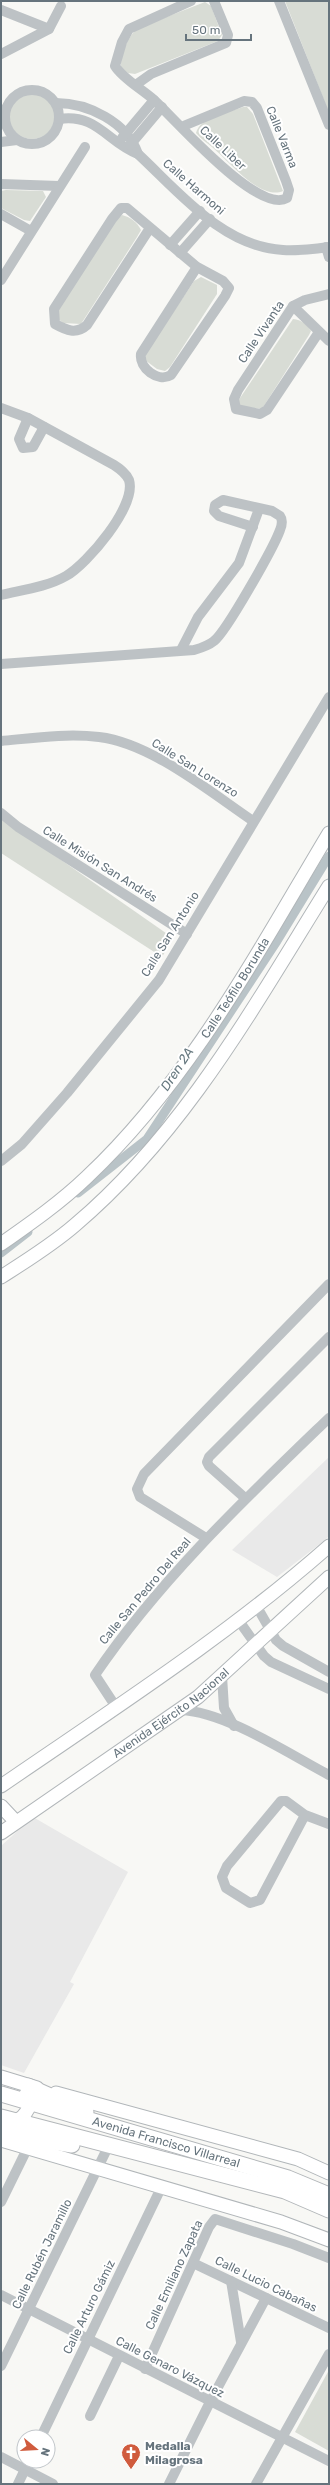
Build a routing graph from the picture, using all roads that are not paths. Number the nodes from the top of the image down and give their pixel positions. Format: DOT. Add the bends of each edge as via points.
graph roads {
  1 [pos="191,1"];
  2 [pos="214,1"];
  3 [pos="278,1"];
  4 [pos="61,6"];
  5 [pos="1,10"];
  6 [pos="49,29"];
  7 [pos="1,54"];
  8 [pos="137,84"];
  9 [pos="56,102"];
  10 [pos="158,103"];
  11 [pos="59,119"];
  12 [pos="3,121"];
  13 [pos="329,125"];
  14 [pos="182,127"];
  15 [pos="126,134"];
  16 [pos="17,140"];
  17 [pos="134,141"];
  18 [pos="1,142"];
  19 [pos="123,146"];
  20 [pos="85,147"];
  21 [pos="138,154"];
  22 [pos="1,184"];
  23 [pos="59,186"];
  24 [pos="274,200"];
  25 [pos="200,211"];
  26 [pos="1,214"];
  27 [pos="210,219"];
  28 [pos="150,228"];
  29 [pos="31,232"];
  30 [pos="170,245"];
  31 [pos="328,250"];
  32 [pos="180,253"];
  33 [pos="197,267"];
  34 [pos="1,280"];
  35 [pos="329,294"];
  36 [pos="293,306"];
  37 [pos="319,332"];
  38 [pos="329,341"];
  39 [pos="1,408"];
  40 [pos="28,418"];
  41 [pos="44,427"];
  42 [pos="259,509"];
  43 [pos="253,527"];
  44 [pos="1,595"];
  45 [pos="181,650"];
  46 [pos="1,664"];
  47 [pos="329,697"];
  48 [pos="1,741"];
  49 [pos="1,813"];
  50 [pos="253,821"];
  51 [pos="329,833"];
  52 [pos="329,886"];
  53 [pos="186,934"];
  54 [pos="1,1161"];
  55 [pos="1,1244"];
  56 [pos="1,1278"];
  57 [pos="329,1284"];
  58 [pos="329,1337"];
  59 [pos="329,1418"];
  60 [pos="245,1498"];
  61 [pos="206,1538"];
  62 [pos="329,1546"];
  63 [pos="329,1577"];
  64 [pos="257,1607"];
  65 [pos="239,1621"];
  66 [pos="272,1632"];
  67 [pos="256,1646"];
  68 [pos="329,1672"];
  69 [pos="222,1676"];
  70 [pos="318,1684"];
  71 [pos="329,1689"];
  72 [pos="116,1707"];
  73 [pos="181,1710"];
  74 [pos="234,1726"];
  75 [pos="329,1775"];
  76 [pos="1,1786"];
  77 [pos="1,1806"];
  78 [pos="305,1815"];
  79 [pos="16,1822"];
  80 [pos="329,1824"];
  81 [pos="1,1833"];
  82 [pos="1,2078"];
  83 [pos="28,2086"];
  84 [pos="1,2094"];
  85 [pos="30,2104"];
  86 [pos="1,2117"];
  87 [pos="18,2121"];
  88 [pos="1,2125"];
  89 [pos="1,2133"];
  90 [pos="1,2140"];
  91 [pos="161,2141"];
  92 [pos="28,2147"];
  93 [pos="106,2151"];
  94 [pos="180,2164"];
  95 [pos="97,2169"];
  96 [pos="329,2173"];
  97 [pos="161,2188"];
  98 [pos="329,2195"];
  99 [pos="1,2202"];
  100 [pos="329,2210"];
  101 [pos="329,2240"];
  102 [pos="329,2258"];
  103 [pos="192,2263"];
  104 [pos="231,2281"];
  105 [pos="1,2295"];
  106 [pos="266,2298"];
  107 [pos="30,2309"];
  108 [pos="329,2328"];
  109 [pos="88,2340"];
  110 [pos="241,2342"];
  111 [pos="329,2354"];
  112 [pos="119,2356"];
  113 [pos="1,2366"];
  114 [pos="145,2369"];
  115 [pos="210,2402"];
  116 [pos="90,2416"];
  117 [pos="45,2429"];
  118 [pos="282,2438"];
  119 [pos="1,2457"];
  120 [pos="329,2461"];
  121 [pos="16,2462"];
  122 [pos="25,2469"];
  123 [pos="32,2469"];
  124 [pos="18,2484"];
  125 [pos="53,2484"];
  126 [pos="169,2484"];
  127 [pos="256,2484"];
  1 -- 8 [label="street, Calle Liber" via="129,29 115,66 121,74"];
  2 -- 8 [label="street" via="228,35 226,43 151,74"];
  3 -- 13 [label="street"];
  4 -- 6 [label="street"];
  5 -- 6 [label="street"];
  6 -- 7 [label="street"];
  8 -- 10 [label="street, Calle Liber"];
  9 -- 11 [label="street"];
  9 -- 12 [label="street" via="42,91 24,91 10,102"];
  9 -- 15 [label="street" via="68,103 100,114"];
  10 -- 14 [label="street, Calle Liber"];
  10 -- 15 [label="street"];
  10 -- 17 [label="street"];
  11 -- 16 [label="street" via="55,132 46,140 29,144"];
  11 -- 19 [label="street, Calle Harmoni" via="81,118 94,124"];
  12 -- 16 [label="street"];
  14 -- 24 [label="street, Calle Liber" via="239,181"];
  14 -- 24 [label="street, Calle Varma" via="244,101 252,102 257,108 289,190 287,198"];
  15 -- 17 [label="street"];
  15 -- 19 [label="street"];
  16 -- 18 [label="street"];
  17 -- 19 [label="street"];
  17 -- 21 [label="street"];
  19 -- 21 [label="street, Calle Harmoni"];
  20 -- 23 [label="street"];
  21 -- 25 [label="street, Calle Harmoni"];
  22 -- 23 [label="street"];
  23 -- 29 [label="street"];
  25 -- 27 [label="street, Calle Harmoni"];
  25 -- 30 [label="street"];
  26 -- 29 [label="street"];
  27 -- 31 [label="street, Calle Harmoni" via="236,237 266,247 282,250"];
  27 -- 32 [label="street"];
  28 -- 28 [label="street" via="86,326 81,331 75,331 55,324 54,309 117,212 127,208"];
  28 -- 30 [label="street"];
  29 -- 34 [label="street"];
  30 -- 32 [label="street"];
  32 -- 33 [label="street"];
  33 -- 33 [label="street" via="141,354 140,361 144,367 160,377 166,378 171,375 228,292 223,282"];
  35 -- 36 [label="street, Calle Vivanta"];
  36 -- 37 [label="street"];
  36 -- 37 [label="street, Calle Vivanta" via="238,390 234,405 239,411 260,414 270,406"];
  37 -- 38 [label="street"];
  39 -- 40 [label="street"];
  40 -- 41 [label="street"];
  40 -- 41 [label="street" via="19,439 23,448 33,447"];
  41 -- 44 [label="street" via="120,469 129,480 127,504 91,553 65,577"];
  42 -- 43 [label="street"];
  42 -- 43 [label="street" via="223,500 215,505 214,511 219,516"];
  42 -- 45 [label="street" via="276,513 282,519 276,539 215,640 204,647"];
  43 -- 45 [label="street" via="232,574 202,612"];
  45 -- 46 [label="street"];
  47 -- 50 [label="street, Calle San Antonio"];
  48 -- 50 [label="street, Calle San Lorenzo" via="81,735 116,740 157,757"];
  49 -- 53 [label="street, Calle Misión San Andrés" via="18,827"];
  50 -- 53 [label="street, Calle San Antonio"];
  51 -- 55 [label="main road, Calle Teófilo Borunda" via="228,999 155,1103 88,1177 50,1209"];
  52 -- 56 [label="main road" via="214,1071 160,1140 127,1176 75,1225"];
  53 -- 54 [label="street, Calle San Antonio" via="159,980 78,1080 22,1144"];
  57 -- 61 [label="street" via="150,1468 138,1484 136,1489 140,1497"];
  58 -- 60 [label="street" via="209,1457 207,1462 210,1466"];
  59 -- 60 [label="street, Calle San Pedro Del Real"];
  60 -- 61 [label="street, Calle San Pedro Del Real"];
  61 -- 72 [label="street, Calle San Pedro Del Real" via="111,1651 95,1675"];
  62 -- 64 [label="main road"];
  63 -- 66 [label="main road, Avenida Ejército Nacional"];
  64 -- 65 [label="main road"];
  64 -- 66 [label="street"];
  65 -- 67 [label="street"];
  65 -- 72 [label="main road"];
  66 -- 67 [label="main road, Avenida Ejército Nacional"];
  66 -- 68 [label="street" via="283,1646"];
  67 -- 69 [label="main road, Avenida Ejército Nacional"];
  67 -- 70 [label="street" via="271,1662"];
  68 -- 70 [label="street"];
  69 -- 73 [label="main road, Avenida Ejército Nacional"];
  69 -- 74 [label="street" via="224,1708"];
  70 -- 71 [label="street"];
  72 -- 76 [label="main road"];
  73 -- 74 [label="street" via="205,1713"];
  73 -- 79 [label="main road, Avenida Ejército Nacional"];
  74 -- 75 [label="street"];
  77 -- 79 [label="main road"];
  78 -- 78 [label="street" via="260,1900 250,1903 226,1888 222,1877 227,1866 277,1804 286,1801"];
  78 -- 80 [label="street"];
  79 -- 81 [label="main road, Avenida Ejército Nacional"];
  82 -- 83 [label="main road, Avenida Francisco Villarreal"];
  82 -- 85 [label="main road" via="24,2093"];
  83 -- 91 [label="highway"];
  83 -- 96 [label="main road, Avenida Francisco Villarreal" via="298,2159"];
  84 -- 85 [label="highway, Avenida Francisco Villarreal"];
  85 -- 87 [label="main road" via="24,2116"];
  85 -- 91 [label="highway, Avenida Francisco Villarreal"];
  86 -- 87 [label="highway, Avenida Francisco Villarreal"];
  87 -- 88 [label="main road"];
  87 -- 94 [label="highway, Avenida Francisco Villarreal"];
  89 -- 93 [label="highway"];
  90 -- 92 [label="main road"];
  91 -- 98 [label="highway, Avenida Francisco Villarreal" via="288,2178"];
  92 -- 95 [label="main road"];
  92 -- 99 [label="street"];
  93 -- 94 [label="highway"];
  93 -- 95 [label="street, Calle Rubén Jaramillo"];
  94 -- 100 [label="highway, Avenida Francisco Villarreal" via="285,2191"];
  95 -- 97 [label="main road"];
  95 -- 107 [label="street, Calle Rubén Jaramillo"];
  97 -- 101 [label="main road" via="281,2222"];
  97 -- 109 [label="street, Calle Arturo Gámiz"];
  102 -- 103 [label="street, Calle Emiliano Zapata" via="220,2219 211,2222"];
  103 -- 104 [label="street, Calle Lucio Cabañas"];
  103 -- 114 [label="street, Calle Emiliano Zapata"];
  104 -- 106 [label="street, Calle Lucio Cabañas"];
  104 -- 110 [label="street"];
  105 -- 107 [label="street, Calle Genaro Vázquez"];
  106 -- 108 [label="street, Calle Lucio Cabañas"];
  106 -- 110 [label="street"];
  107 -- 109 [label="street, Calle Genaro Vázquez"];
  107 -- 113 [label="street, Calle Rubén Jaramillo"];
  109 -- 112 [label="street, Calle Genaro Vázquez"];
  109 -- 117 [label="street, Calle Arturo Gámiz"];
  110 -- 115 [label="street"];
  111 -- 118 [label="street"];
  112 -- 114 [label="street, Calle Genaro Vázquez"];
  112 -- 116 [label="street"];
  114 -- 115 [label="street, Calle Genaro Vázquez"];
  115 -- 118 [label="street, Calle Genaro Vázquez"];
  115 -- 126 [label="street"];
  118 -- 120 [label="street, Calle Genaro Vázquez"];
  118 -- 127 [label="street"];
  119 -- 121 [label="street"];
  122 -- 124 [label="street"];
  123 -- 125 [label="street"];
}
